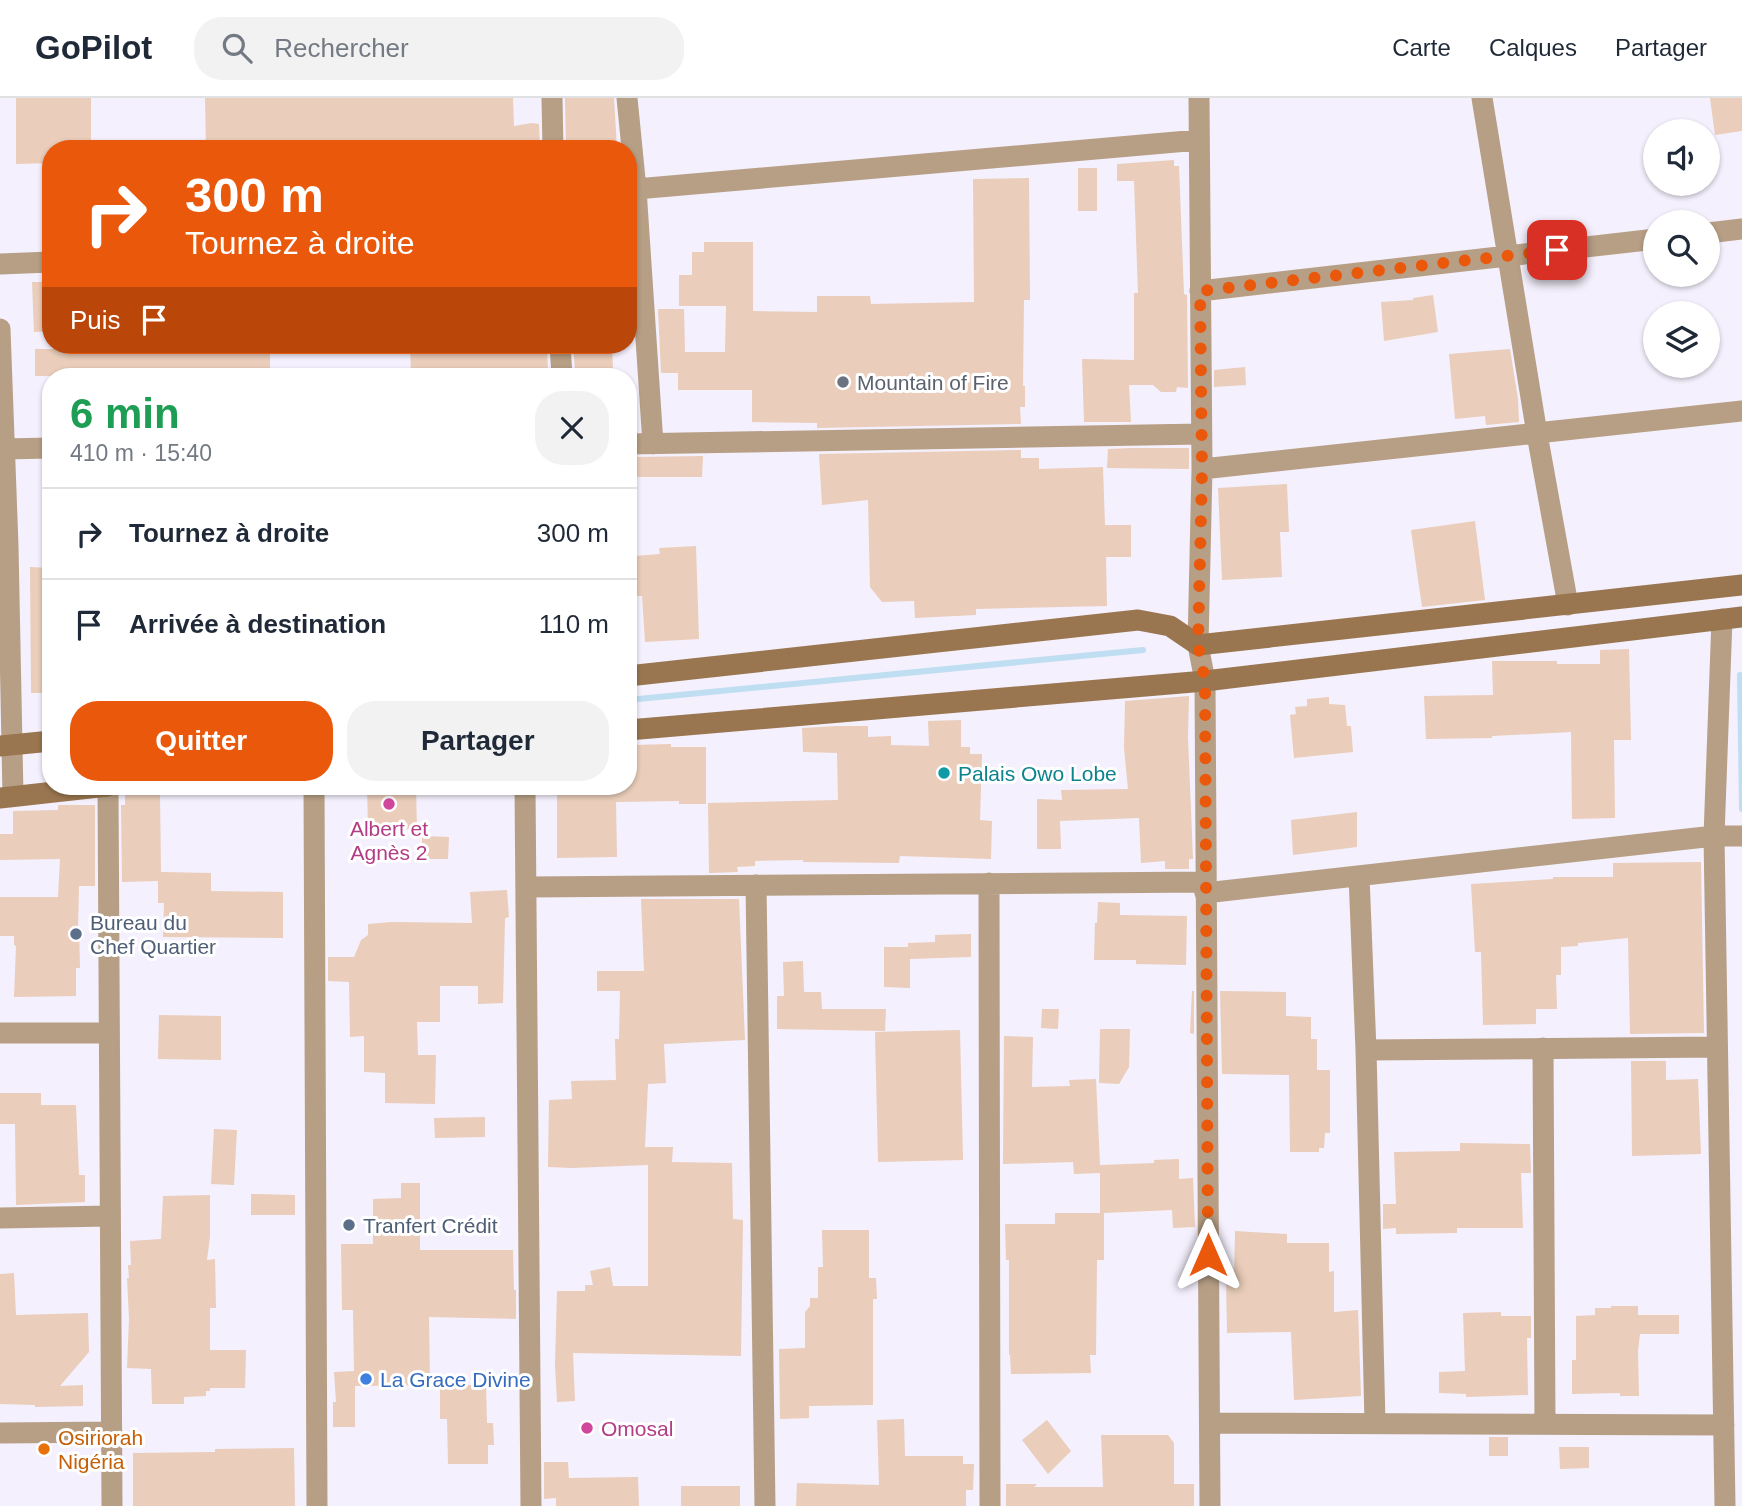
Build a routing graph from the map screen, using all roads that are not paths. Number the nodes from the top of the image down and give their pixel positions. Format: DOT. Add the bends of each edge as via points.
graph roads {
  1 [pos="552,98"];
  2 [pos="627,98"];
  3 [pos="1199,98"];
  4 [pos="1482,98"];
  5 [pos="553,140"];
  6 [pos="631,140"];
  7 [pos="1199,140"];
  8 [pos="637,189"];
  9 [pos="637,204"];
  10 [pos="1742,229"];
  11 [pos="1720,232"];
  12 [pos="1643,240"];
  13 [pos="1507,256"];
  14 [pos="42,262"];
  15 [pos="0,264"];
  16 [pos="1200,291"];
  17 [pos="0,329"];
  18 [pos="1742,411"];
  19 [pos="1201,434"];
  20 [pos="1537,434"];
  21 [pos="637,444"];
  22 [pos="653,444"];
  23 [pos="3,449"];
  24 [pos="42,449"];
  25 [pos="1202,470"];
  26 [pos="4,546"];
  27 [pos="1737,586"];
  28 [pos="1567,605"];
  29 [pos="1734,618"];
  30 [pos="1198,645"];
  31 [pos="637,675"];
  32 [pos="1205,681"];
  33 [pos="637,729"];
  34 [pos="42,742"];
  35 [pos="6,746"];
  36 [pos="42,793"];
  37 [pos="108,795"];
  38 [pos="314,795"];
  39 [pos="525,795"];
  40 [pos="7,797"];
  41 [pos="1714,836"];
  42 [pos="1742,836"];
  43 [pos="1359,876"];
  44 [pos="989,883"];
  45 [pos="756,885"];
  46 [pos="526,887"];
  47 [pos="1205,887"];
  48 [pos="0,1033"];
  49 [pos="109,1033"];
  50 [pos="1717,1047"];
  51 [pos="1543,1048"];
  52 [pos="1366,1050"];
  53 [pos="110,1216"];
  54 [pos="0,1218"];
  55 [pos="1210,1423"];
  56 [pos="1374,1423"];
  57 [pos="1545,1424"];
  58 [pos="1724,1425"];
  59 [pos="112,1432"];
  60 [pos="0,1433"];
  61 [pos="112,1506"];
  62 [pos="317,1506"];
  63 [pos="531,1506"];
  64 [pos="765,1506"];
  65 [pos="990,1506"];
  66 [pos="1210,1506"];
  67 [pos="1726,1506"];
  1 -- 5 [label="street"];
  2 -- 6 [label="street"];
  3 -- 7 [label="street"];
  4 -- 13 [label="street"];
  7 -- 8 [label="street"];
  7 -- 16 [label="street"];
  9 -- 22 [label="street"];
  10 -- 11 [label="street"];
  12 -- 13 [label="street"];
  13 -- 16 [label="street"];
  13 -- 20 [label="street"];
  14 -- 15 [label="street"];
  16 -- 19 [label="street"];
  17 -- 23 [label="street"];
  18 -- 20 [label="street"];
  19 -- 22 [label="street"];
  19 -- 25 [label="street"];
  20 -- 25 [label="street"];
  20 -- 28 [label="street"];
  21 -- 22 [label="street"];
  23 -- 24 [label="street"];
  23 -- 26 [label="street"];
  25 -- 30 [label="street"];
  26 -- 35 [label="street"];
  27 -- 28 [label="street"];
  27 -- 29 [label="street"];
  28 -- 30 [label="street"];
  29 -- 32 [label="street"];
  29 -- 41 [label="street"];
  30 -- 31 [label="street" via="1170,626 1138,620"];
  30 -- 32 [label="street"];
  32 -- 33 [label="street"];
  32 -- 47 [label="street"];
  34 -- 35 [label="street"];
  35 -- 40 [label="street"];
  36 -- 40 [label="street"];
  37 -- 49 [label="street"];
  38 -- 62 [label="street"];
  39 -- 46 [label="street"];
  41 -- 42 [label="street"];
  41 -- 43 [label="street"];
  41 -- 50 [label="street"];
  43 -- 47 [label="street"];
  43 -- 52 [label="street"];
  44 -- 45 [label="street"];
  44 -- 47 [label="street"];
  44 -- 65 [label="street"];
  45 -- 46 [label="street"];
  45 -- 64 [label="street"];
  46 -- 63 [label="street"];
  47 -- 55 [label="street"];
  48 -- 49 [label="street"];
  49 -- 53 [label="street"];
  50 -- 51 [label="street"];
  50 -- 58 [label="street"];
  51 -- 52 [label="street"];
  51 -- 57 [label="street"];
  52 -- 56 [label="street"];
  53 -- 54 [label="street"];
  53 -- 59 [label="street"];
  55 -- 56 [label="street"];
  55 -- 66 [label="street"];
  56 -- 57 [label="street"];
  57 -- 58 [label="street"];
  58 -- 67 [label="street"];
  59 -- 60 [label="street"];
  59 -- 61 [label="street"];
}
